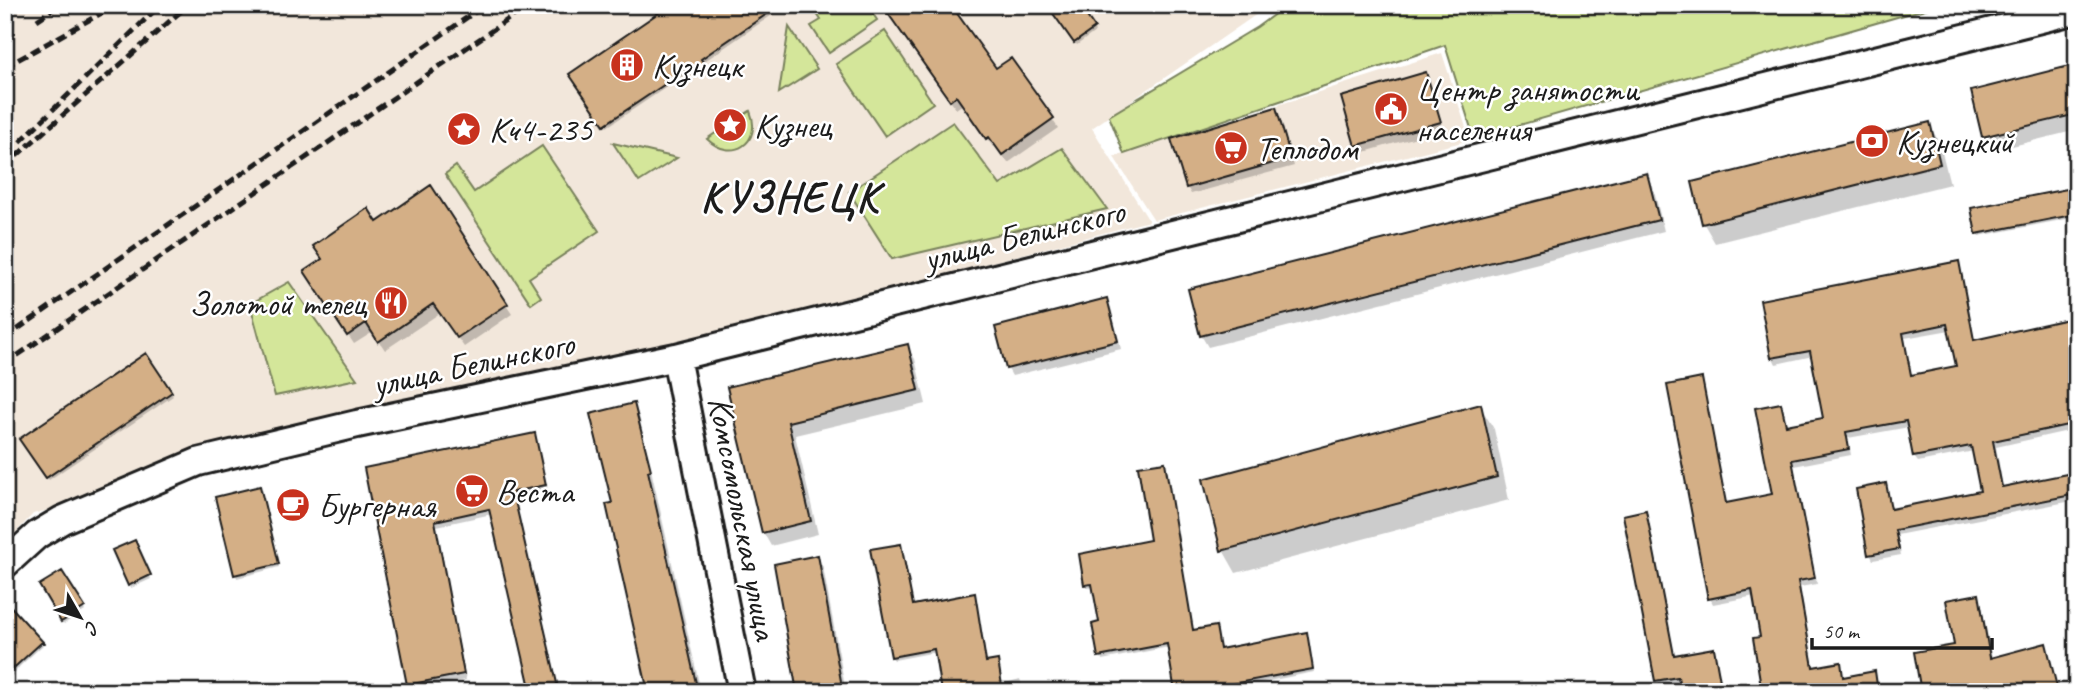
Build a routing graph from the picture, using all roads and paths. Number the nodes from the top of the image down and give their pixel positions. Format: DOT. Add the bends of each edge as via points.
graph roads {
  1 [pos="2077,10"];
  2 [pos="676,357"];
  3 [pos="5,564"];
  4 [pos="742,692"];
  1 -- 2 [label="street, улица Белинского"];
  2 -- 3 [label="street, улица Белинского" via="198,462 62,520"];
  2 -- 4 [label="street, Комсомольская улица"];
}
